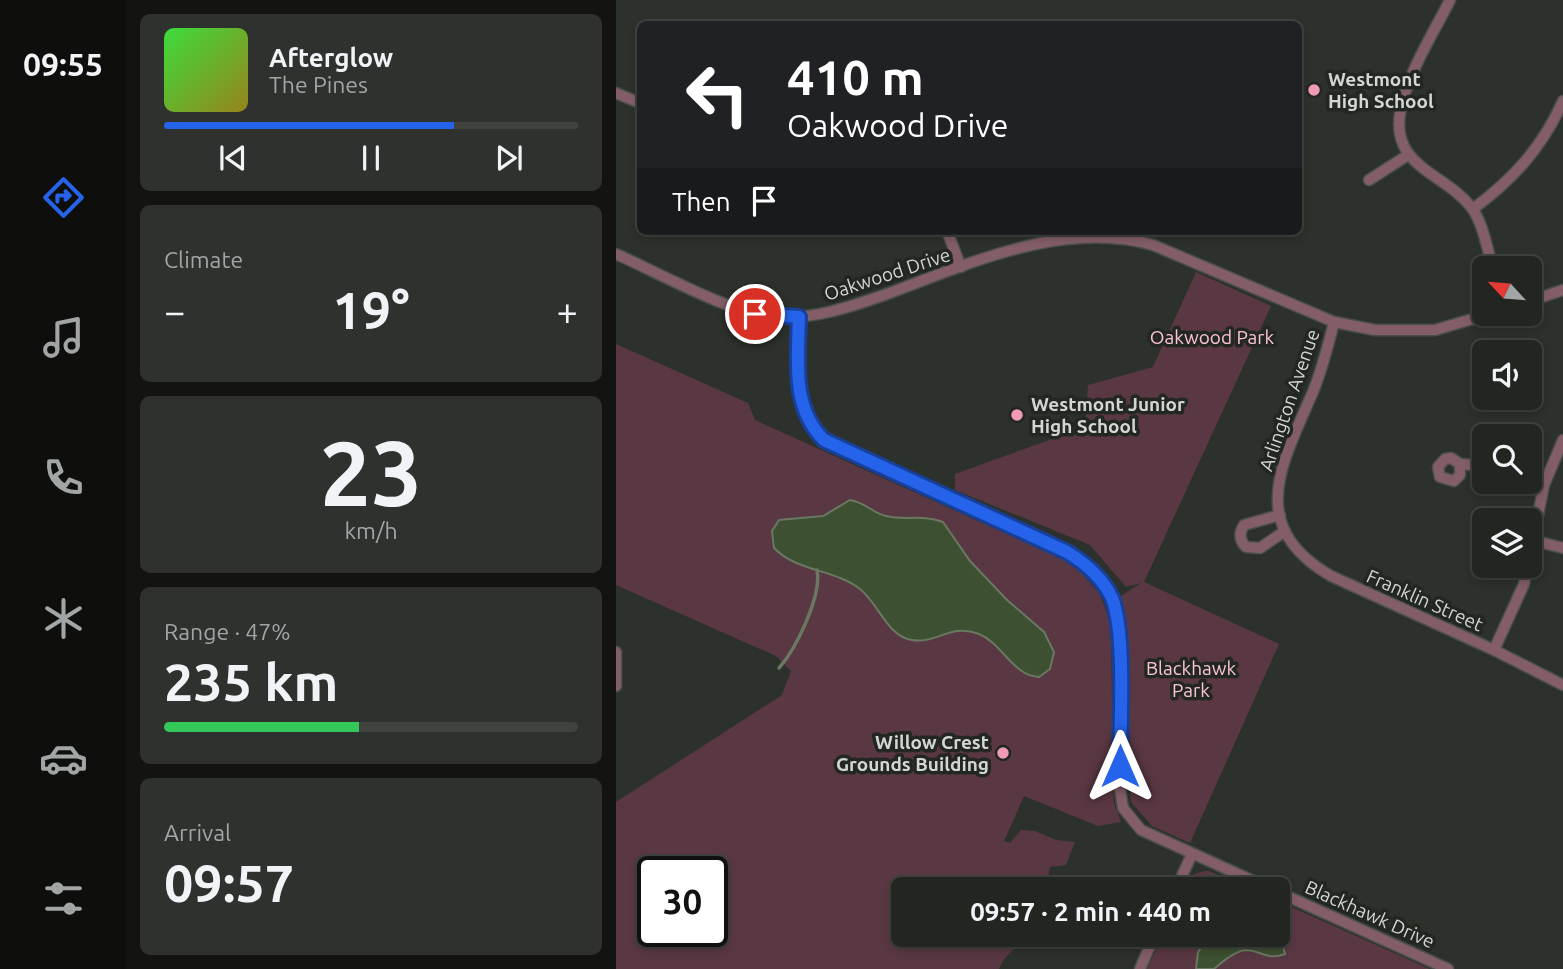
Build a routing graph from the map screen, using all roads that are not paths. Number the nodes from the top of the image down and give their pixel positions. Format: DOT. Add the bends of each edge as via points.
graph roads {
  1 [pos="1450,0"];
  2 [pos="616,93"];
  3 [pos="1563,101"];
  4 [pos="637,102"];
  5 [pos="1408,155"];
  6 [pos="1369,180"];
  7 [pos="1473,209"];
  8 [pos="949,235"];
  9 [pos="616,254"];
  10 [pos="1489,256"];
  11 [pos="961,267"];
  12 [pos="1563,290"];
  13 [pos="1542,297"];
  14 [pos="799,317"];
  15 [pos="1472,320"];
  16 [pos="1334,322"];
  17 [pos="1563,440"];
  18 [pos="1460,464"];
  19 [pos="1472,465"];
  20 [pos="1544,485"];
  21 [pos="1540,508"];
  22 [pos="1280,515"];
  23 [pos="1284,531"];
  24 [pos="1542,543"];
  25 [pos="1563,548"];
  26 [pos="1526,578"];
  27 [pos="1494,650"];
  28 [pos="616,652"];
  29 [pos="1563,685"];
  30 [pos="616,686"];
  31 [pos="1192,853"];
  32 [pos="1181,877"];
  33 [pos="1245,877"];
  34 [pos="1290,897"];
  35 [pos="1149,947"];
  36 [pos="1140,969"];
  37 [pos="1448,969"];
  1 -- 5 [label="street" via="1403,101 1401,134"];
  2 -- 4 [label="street"];
  3 -- 7 [label="street" via="1543,142 1526,164"];
  5 -- 6 [label="street"];
  5 -- 7 [label="street"];
  7 -- 10 [label="street"];
  8 -- 11 [label="street"];
  9 -- 14 [label="street, Oakwood Drive" via="739,308 771,317"];
  11 -- 14 [label="street, Oakwood Drive" via="860,303"];
  11 -- 16 [label="street, Oakwood Drive" via="1066,237 1122,237 1153,245"];
  12 -- 13 [label="street"];
  14 -- 31 [label="street" via="801,403 810,425 824,440 1067,552 1088,567 1105,588 1119,627 1123,808 1141,830"];
  15 -- 16 [label="street, Oakwood Drive" via="1421,331 1375,330"];
  16 -- 22 [label="street, Arlington Avenue" via="1319,377 1282,462"];
  17 -- 20 [label="street"];
  18 -- 19 [label="street"];
  20 -- 21 [label="street"];
  22 -- 23 [label="street, Arlington Avenue"];
  22 -- 23 [label="street" via="1244,526 1240,537 1246,547 1260,548"];
  23 -- 27 [label="street, Franklin Street" via="1312,564 1331,576"];
  24 -- 25 [label="street"];
  26 -- 27 [label="street"];
  27 -- 29 [label="street, Franklin Street"];
  28 -- 30 [label="street"];
  31 -- 32 [label="street"];
  31 -- 33 [label="street"];
  34 -- 37 [label="street, Blackhawk Drive"];
  35 -- 36 [label="street"];
}
